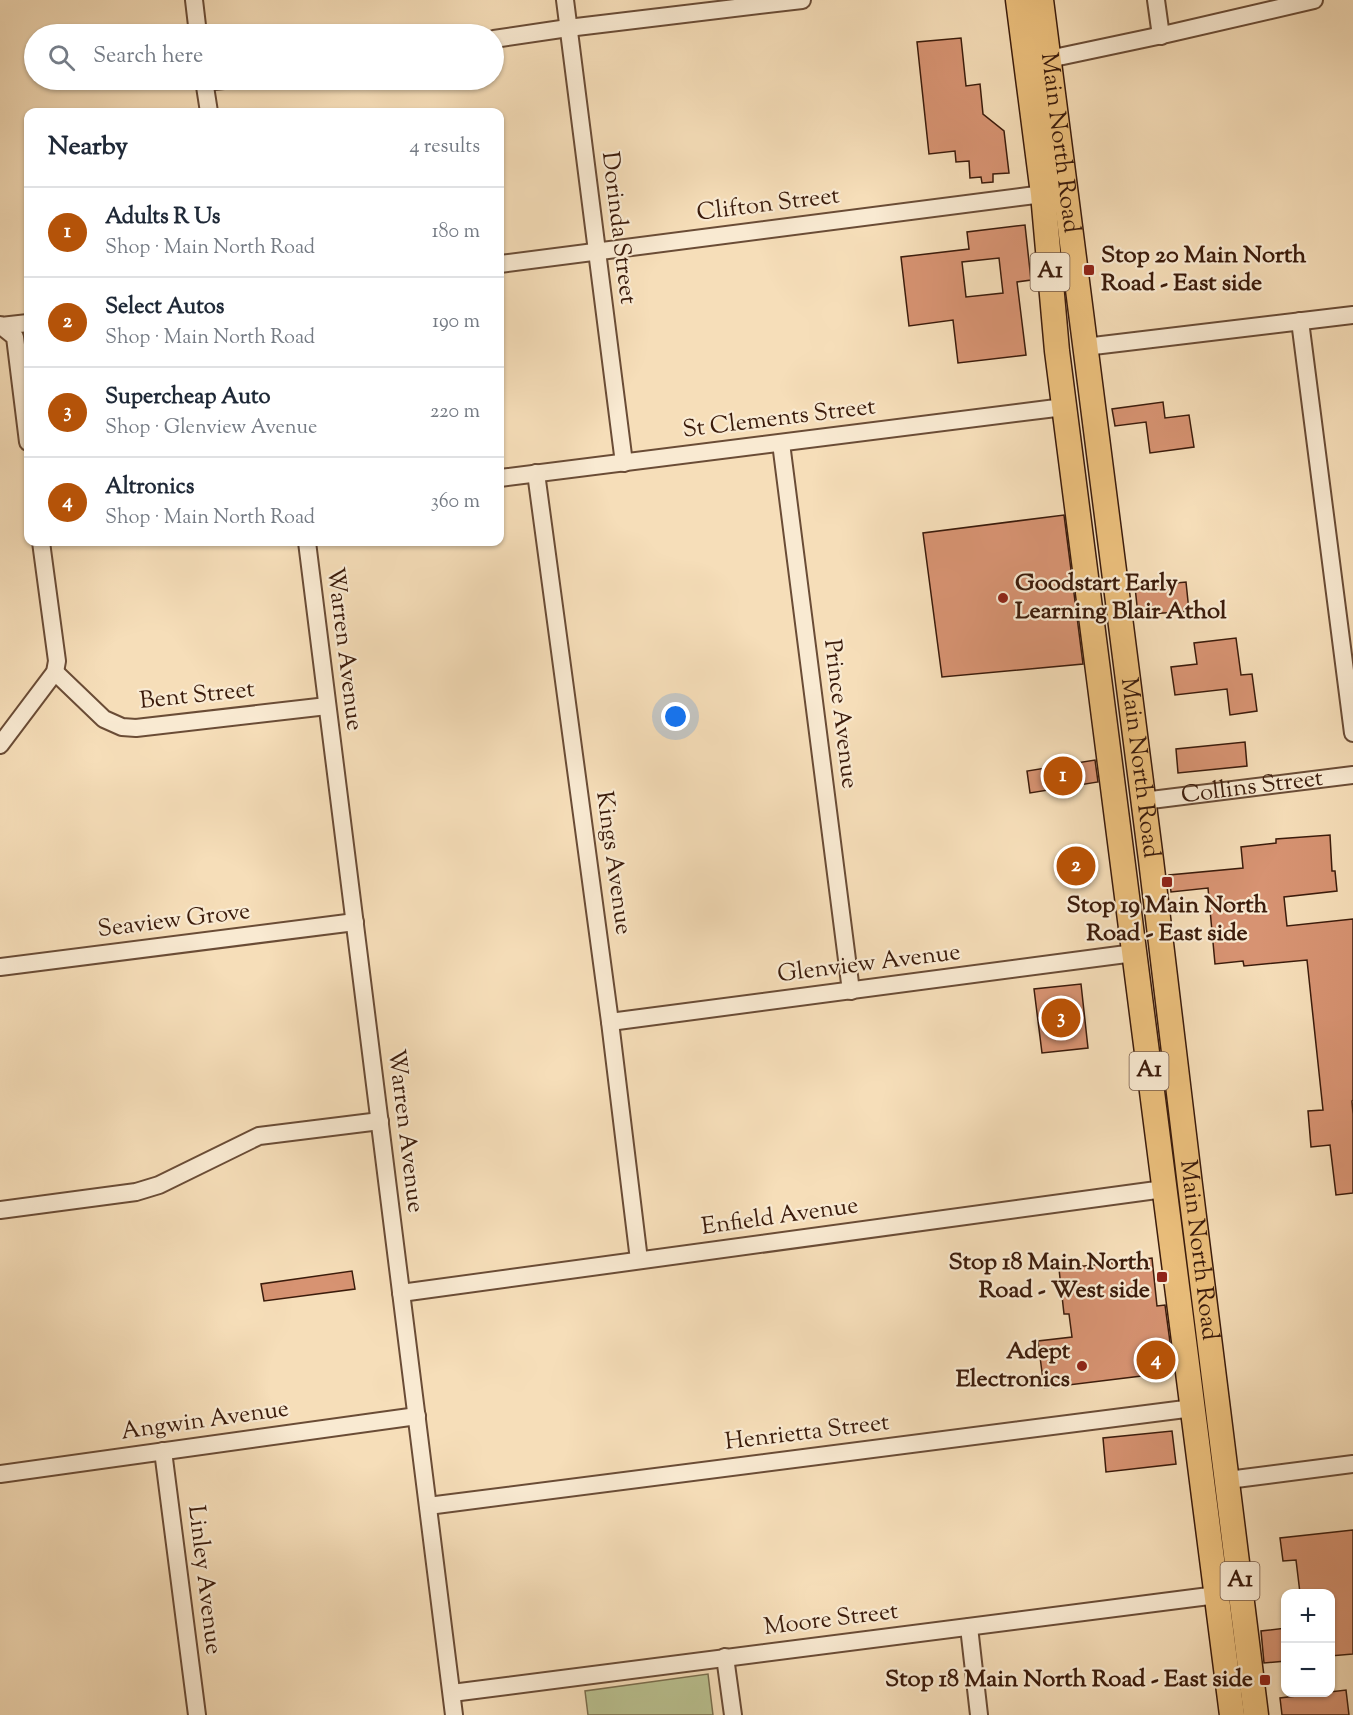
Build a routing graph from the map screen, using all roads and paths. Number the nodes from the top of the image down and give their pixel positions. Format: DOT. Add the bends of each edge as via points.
graph roads {
  1 [pos="194,0"];
  2 [pos="565,0"];
  3 [pos="802,0"];
  4 [pos="1017,0"];
  5 [pos="1041,0"];
  6 [pos="1156,0"];
  7 [pos="1314,0"];
  8 [pos="1270,4"];
  9 [pos="197,24"];
  10 [pos="568,28"];
  11 [pos="1161,36"];
  12 [pos="504,38"];
  13 [pos="1049,60"];
  14 [pos="205,90"];
  15 [pos="208,108"];
  16 [pos="1054,193"];
  17 [pos="597,252"];
  18 [pos="504,264"];
  19 [pos="1353,315"];
  20 [pos="1299,321"];
  21 [pos="24,323"];
  22 [pos="0,326"];
  23 [pos="1085,347"];
  24 [pos="1057,351"];
  25 [pos="1064,407"];
  26 [pos="24,410"];
  27 [pos="782,442"];
  28 [pos="624,463"];
  29 [pos="536,473"];
  30 [pos="504,477"];
  31 [pos="42,546"];
  32 [pos="305,546"];
  33 [pos="56,672"];
  34 [pos="327,706"];
  35 [pos="1353,733"];
  36 [pos="0,745"];
  37 [pos="1353,775"];
  38 [pos="1143,801"];
  39 [pos="1115,804"];
  40 [pos="354,922"];
  41 [pos="1161,950"];
  42 [pos="1134,953"];
  43 [pos="0,967"];
  44 [pos="851,991"];
  45 [pos="610,1022"];
  46 [pos="380,1121"];
  47 [pos="1190,1185"];
  48 [pos="1164,1189"];
  49 [pos="0,1210"];
  50 [pos="639,1260"];
  51 [pos="401,1293"];
  52 [pos="1193,1408"];
  53 [pos="417,1416"];
  54 [pos="164,1451"];
  55 [pos="1353,1464"];
  56 [pos="0,1474"];
  57 [pos="1228,1479"];
  58 [pos="1202,1482"];
  59 [pos="428,1506"];
  60 [pos="1217,1595"];
  61 [pos="969,1627"];
  62 [pos="725,1657"];
  63 [pos="452,1693"];
  64 [pos="197,1715"];
  65 [pos="454,1715"];
  66 [pos="733,1715"];
  67 [pos="980,1715"];
  68 [pos="1232,1715"];
  69 [pos="1256,1715"];
  1 -- 9 [label="street"];
  2 -- 10 [label="street, Dorinda Street"];
  3 -- 10 [label="street"];
  4 -- 16 [label="highway, Main North Road / A1"];
  5 -- 13 [label="highway, Main North Road / A1"];
  6 -- 11 [label="street"];
  7 -- 8 [label="street"];
  8 -- 11 [label="street"];
  10 -- 12 [label="street"];
  10 -- 17 [label="street, Dorinda Street"];
  11 -- 13 [label="street"];
  13 -- 16 [label="highway, Main North Road / A1"];
  14 -- 15 [label="street"];
  16 -- 17 [label="street, Clifton Street"];
  16 -- 23 [label="highway, Main North Road / A1"];
  16 -- 24 [label="highway, Main North Road / A1"];
  17 -- 18 [label="street, Clifton Street"];
  17 -- 28 [label="street, Dorinda Street"];
  19 -- 20 [label="street"];
  20 -- 23 [label="street"];
  20 -- 35 [label="street"];
  21 -- 22 [label="street"];
  22 -- 26 [label="street" via="15,337"];
  23 -- 24 [label="highway"];
  23 -- 38 [label="highway, Main North Road / A1"];
  24 -- 25 [label="highway, Main North Road / A1"];
  25 -- 27 [label="street, St Clements Street"];
  25 -- 39 [label="highway, Main North Road / A1"];
  27 -- 28 [label="street, St Clements Street"];
  27 -- 44 [label="street, Prince Avenue"];
  28 -- 29 [label="street, St Clements Street"];
  29 -- 30 [label="street, St Clements Street"];
  29 -- 45 [label="street, Kings Avenue"];
  31 -- 33 [label="street"];
  32 -- 34 [label="street, Warren Avenue"];
  33 -- 34 [label="street, Bent Street" via="104,719 123,727"];
  33 -- 36 [label="street"];
  34 -- 40 [label="street, Warren Avenue"];
  37 -- 38 [label="street, Collins Street"];
  38 -- 39 [label="highway, Collins Street"];
  38 -- 41 [label="highway, Main North Road / A1"];
  39 -- 42 [label="highway, Main North Road / A1"];
  40 -- 43 [label="street, Seaview Grove"];
  40 -- 46 [label="street, Warren Avenue"];
  41 -- 42 [label="highway"];
  41 -- 47 [label="highway, Main North Road / A1"];
  42 -- 44 [label="street, Glenview Avenue"];
  42 -- 48 [label="highway, Main North Road / A1"];
  44 -- 45 [label="street, Glenview Avenue"];
  45 -- 50 [label="street, Kings Avenue"];
  46 -- 49 [label="street" via="259,1136 159,1185 136,1192"];
  46 -- 51 [label="street, Warren Avenue"];
  47 -- 48 [label="highway"];
  47 -- 57 [label="highway, Main North Road / A1"];
  48 -- 50 [label="street, Enfield Avenue"];
  48 -- 52 [label="highway, Main North Road / A1"];
  50 -- 51 [label="street, Enfield Avenue"];
  51 -- 53 [label="street, Warren Avenue"];
  52 -- 58 [label="highway, Main North Road / A1"];
  52 -- 59 [label="street, Henrietta Street"];
  53 -- 54 [label="street, Angwin Avenue"];
  53 -- 59 [label="street, Warren Avenue"];
  54 -- 56 [label="street, Angwin Avenue"];
  54 -- 64 [label="street, Linley Avenue"];
  55 -- 57 [label="street"];
  57 -- 58 [label="highway"];
  57 -- 69 [label="highway, Main North Road / A1"];
  58 -- 60 [label="highway, Main North Road / A1"];
  59 -- 63 [label="street, Warren Avenue"];
  60 -- 61 [label="street, Moore Street"];
  60 -- 68 [label="highway, Main North Road / A1"];
  61 -- 62 [label="street, Moore Street"];
  61 -- 67 [label="street"];
  62 -- 63 [label="street, Moore Street"];
  62 -- 66 [label="street"];
  63 -- 65 [label="street, Warren Avenue"];
}
